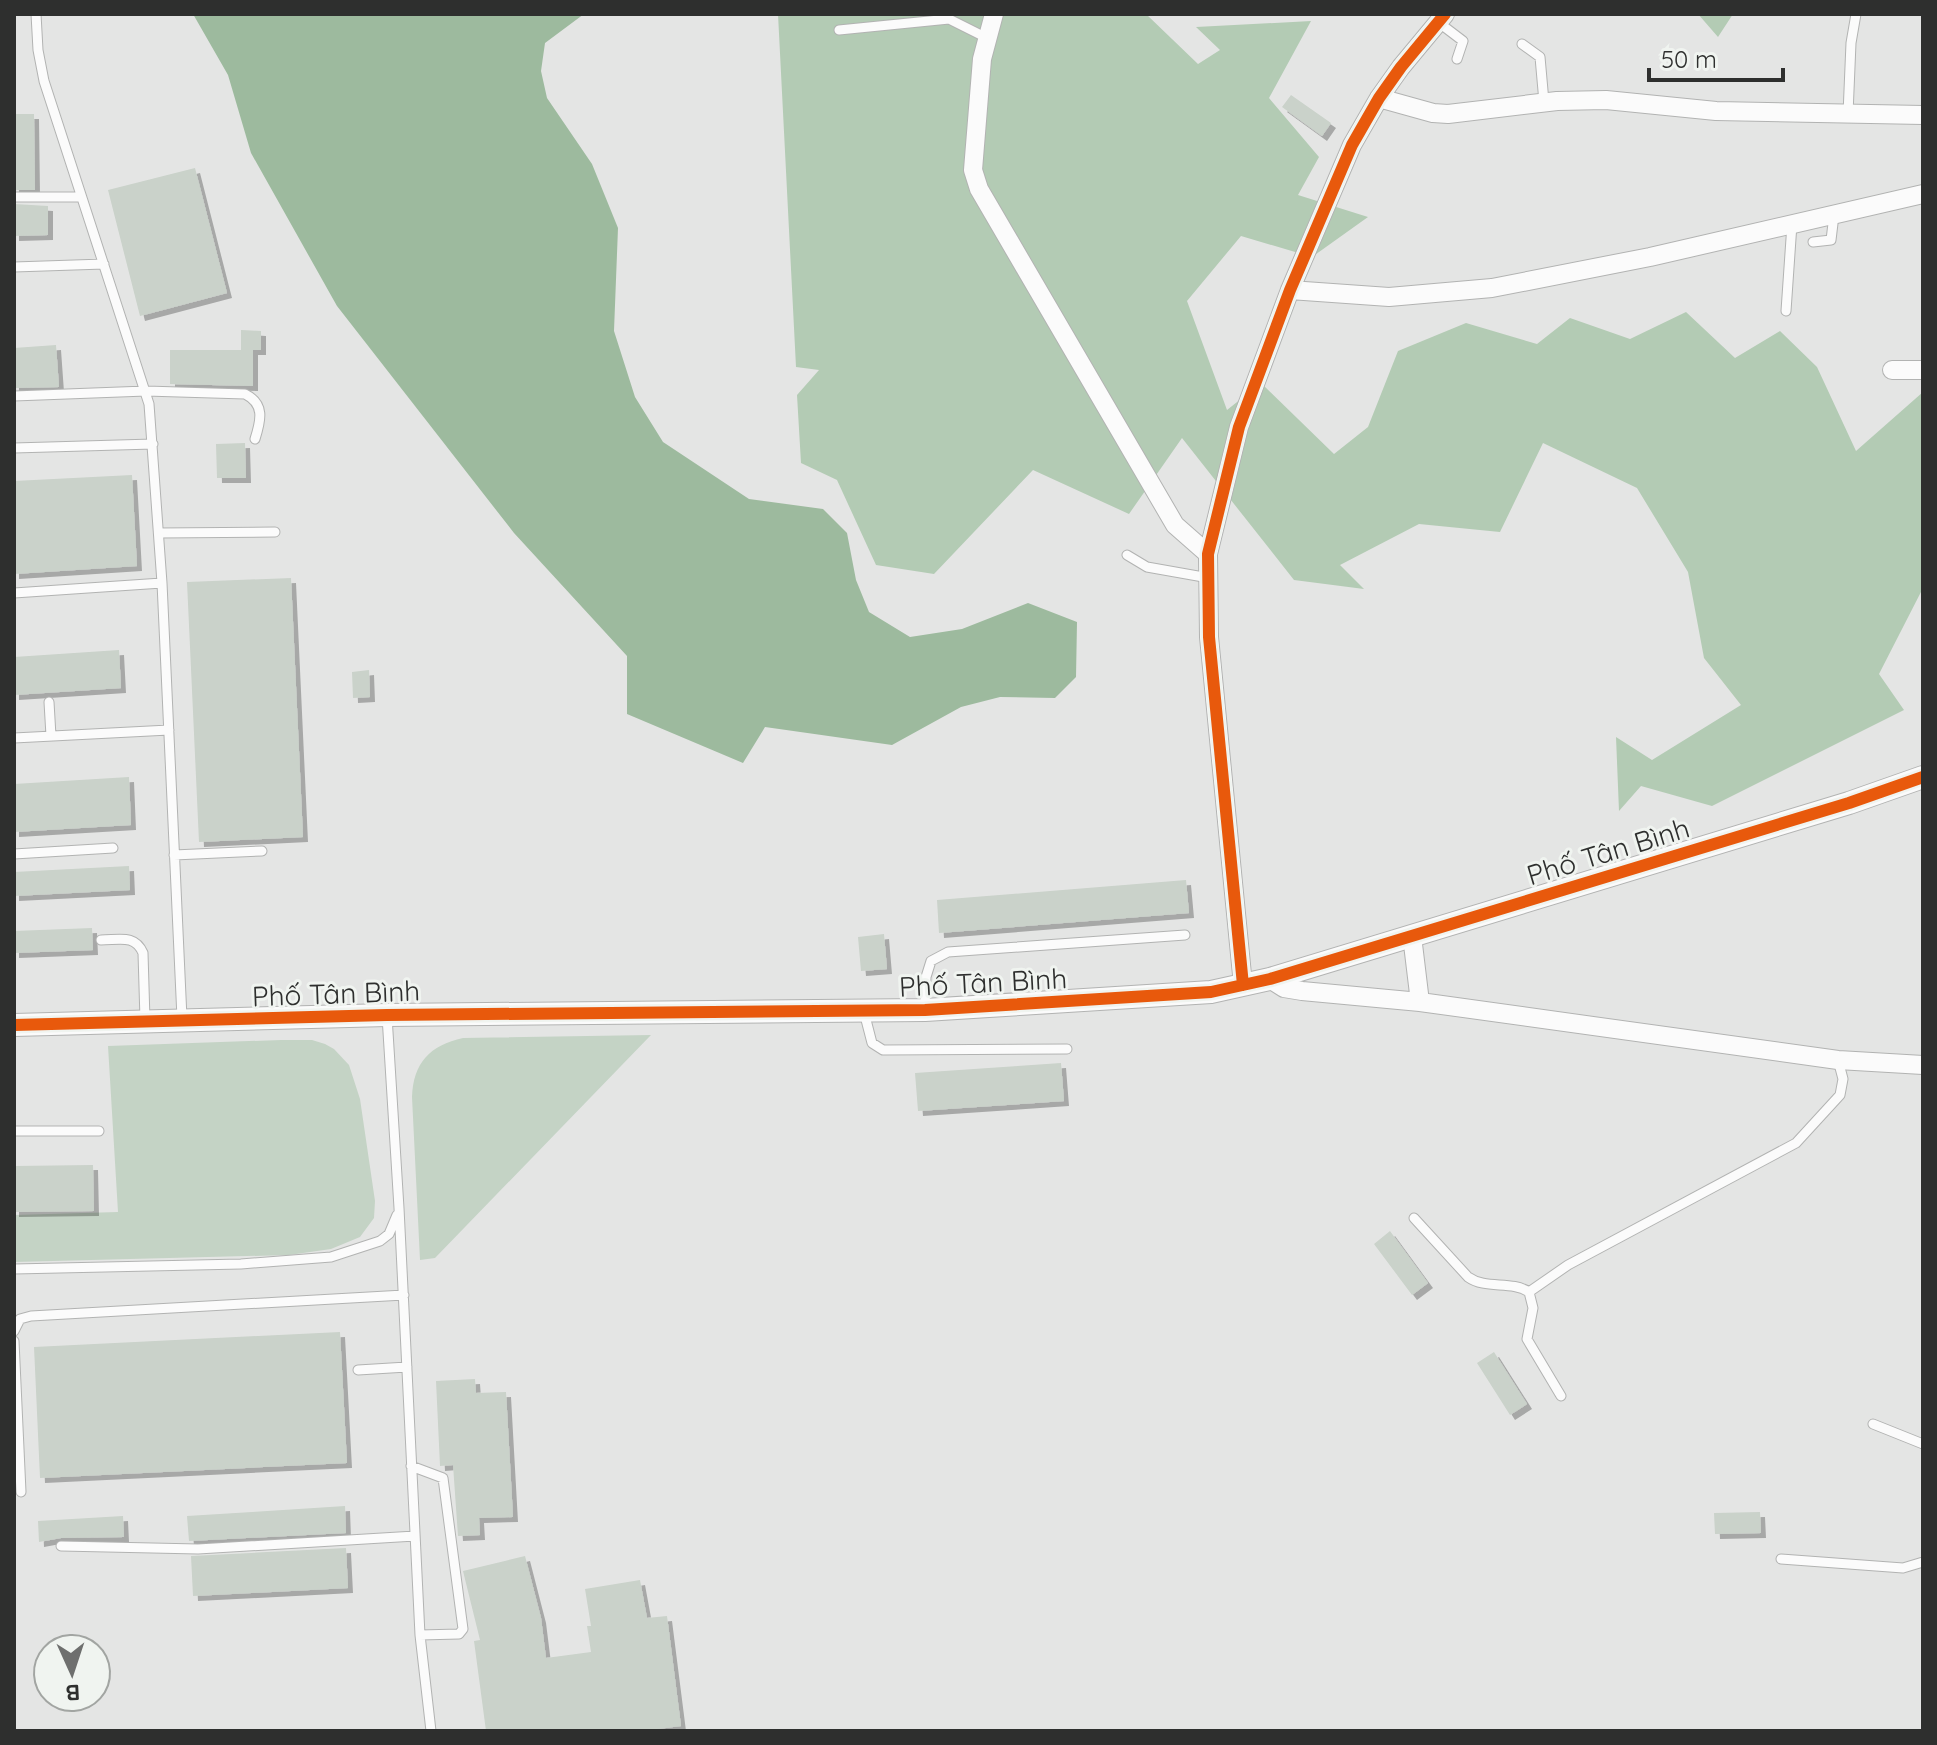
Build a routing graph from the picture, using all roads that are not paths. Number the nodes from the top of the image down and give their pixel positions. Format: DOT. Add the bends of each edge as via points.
graph roads {
  1 [pos="36,14"];
  2 [pos="994,14"];
  3 [pos="1856,14"];
  4 [pos="1441,18"];
  5 [pos="839,30"];
  6 [pos="989,39"];
  7 [pos="1522,44"];
  8 [pos="1457,59"];
  9 [pos="1379,98"];
  10 [pos="1544,102"];
  11 [pos="1848,114"];
  12 [pos="1923,115"];
  13 [pos="1923,194"];
  14 [pos="14,197"];
  15 [pos="79,197"];
  16 [pos="1834,215"];
  17 [pos="1792,224"];
  18 [pos="1813,242"];
  19 [pos="104,264"];
  20 [pos="14,267"];
  21 [pos="1290,290"];
  22 [pos="1786,311"];
  23 [pos="1892,370"];
  24 [pos="1923,370"];
  25 [pos="146,391"];
  26 [pos="14,396"];
  27 [pos="255,439"];
  28 [pos="153,444"];
  29 [pos="14,448"];
  30 [pos="275,532"];
  31 [pos="159,533"];
  32 [pos="1208,554"];
  33 [pos="1127,555"];
  34 [pos="1209,578"];
  35 [pos="162,583"];
  36 [pos="14,593"];
  37 [pos="49,702"];
  38 [pos="169,730"];
  39 [pos="51,736"];
  40 [pos="14,738"];
  41 [pos="1923,777"];
  42 [pos="113,848"];
  43 [pos="262,851"];
  44 [pos="14,854"];
  45 [pos="174,855"];
  46 [pos="1185,935"];
  47 [pos="1412,936"];
  48 [pos="101,940"];
  49 [pos="1270,979"];
  50 [pos="1243,985"];
  51 [pos="1420,1002"];
  52 [pos="925,1010"];
  53 [pos="864,1011"];
  54 [pos="387,1015"];
  55 [pos="183,1021"];
  56 [pos="145,1022"];
  57 [pos="14,1025"];
  58 [pos="1067,1049"];
  59 [pos="1838,1060"];
  60 [pos="1923,1065"];
  61 [pos="14,1131"];
  62 [pos="99,1131"];
  63 [pos="399,1208"];
  64 [pos="1414,1218"];
  65 [pos="14,1269"];
  66 [pos="1529,1292"];
  67 [pos="404,1295"];
  68 [pos="14,1331"];
  69 [pos="14,1341"];
  70 [pos="407,1367"];
  71 [pos="358,1370"];
  72 [pos="1561,1396"];
  73 [pos="1873,1424"];
  74 [pos="1923,1444"];
  75 [pos="411,1466"];
  76 [pos="21,1492"];
  77 [pos="415,1536"];
  78 [pos="61,1546"];
  79 [pos="1781,1559"];
  80 [pos="1923,1562"];
  81 [pos="420,1635"];
  82 [pos="431,1731"];
  1 -- 15 [label="lane" via="44,81"];
  2 -- 6 [label="street"];
  3 -- 11 [label="lane"];
  4 -- 8 [label="lane" via="1463,41"];
  4 -- 9 [label="street"];
  5 -- 6 [label="lane" via="949,19"];
  6 -- 32 [label="street" via="982,59 973,170 979,189 1175,525"];
  7 -- 10 [label="lane" via="1540,57"];
  9 -- 10 [label="street" via="1448,114"];
  9 -- 21 [label="street" via="1352,145"];
  10 -- 11 [label="street" via="1606,100 1716,111"];
  11 -- 12 [label="street"];
  13 -- 16 [label="street"];
  14 -- 15 [label="lane"];
  15 -- 19 [label="lane"];
  16 -- 17 [label="street"];
  16 -- 18 [label="lane" via="1831,240"];
  17 -- 21 [label="street" via="1492,288 1389,297"];
  17 -- 22 [label="lane"];
  19 -- 20 [label="lane"];
  19 -- 25 [label="lane"];
  21 -- 32 [label="street" via="1239,427"];
  23 -- 24 [label="street"];
  25 -- 26 [label="lane"];
  25 -- 27 [label="lane" via="245,394 260,409"];
  25 -- 28 [label="lane"];
  28 -- 29 [label="lane"];
  28 -- 31 [label="lane"];
  30 -- 31 [label="lane"];
  31 -- 35 [label="lane"];
  32 -- 34 [label="street"];
  33 -- 34 [label="lane" via="1147,567"];
  34 -- 50 [label="street" via="1209,637"];
  35 -- 36 [label="lane"];
  35 -- 38 [label="lane"];
  37 -- 39 [label="lane"];
  38 -- 39 [label="lane"];
  38 -- 45 [label="lane"];
  39 -- 40 [label="lane"];
  41 -- 47 [label="street, Phố Tân Bình"];
  42 -- 44 [label="lane"];
  43 -- 45 [label="lane"];
  45 -- 55 [label="lane"];
  46 -- 52 [label="lane" via="948,952 931,961"];
  47 -- 49 [label="street, Phố Tân Bình"];
  47 -- 51 [label="street"];
  48 -- 56 [label="lane" via="139,943"];
  49 -- 50 [label="street, Phố Tân Bình"];
  49 -- 51 [label="street" via="1293,990"];
  50 -- 52 [label="street, Phố Tân Bình" via="1211,992"];
  51 -- 59 [label="street"];
  52 -- 53 [label="street, Phố Tân Bình"];
  53 -- 54 [label="street, Phố Tân Bình"];
  53 -- 58 [label="lane" via="872,1043 883,1050"];
  54 -- 55 [label="street, Phố Tân Bình"];
  54 -- 63 [label="lane"];
  55 -- 56 [label="street, Phố Tân Bình"];
  56 -- 57 [label="street, Phố Tân Bình"];
  59 -- 60 [label="street"];
  59 -- 66 [label="lane" via="1840,1095 1796,1143 1568,1265"];
  61 -- 62 [label="lane"];
  63 -- 65 [label="lane" via="384,1238 331,1257"];
  63 -- 67 [label="lane"];
  64 -- 66 [label="lane" via="1478,1284"];
  66 -- 72 [label="lane" via="1533,1308 1527,1339"];
  67 -- 68 [label="lane" via="31,1316 20,1319"];
  67 -- 70 [label="lane"];
  69 -- 76 [label="lane"];
  70 -- 71 [label="lane"];
  70 -- 75 [label="lane"];
  73 -- 74 [label="lane"];
  75 -- 77 [label="lane"];
  75 -- 81 [label="lane" via="443,1478 463,1629 459,1634"];
  77 -- 78 [label="lane" via="198,1549"];
  77 -- 81 [label="lane"];
  79 -- 80 [label="lane" via="1903,1568"];
  81 -- 82 [label="lane"];
}
